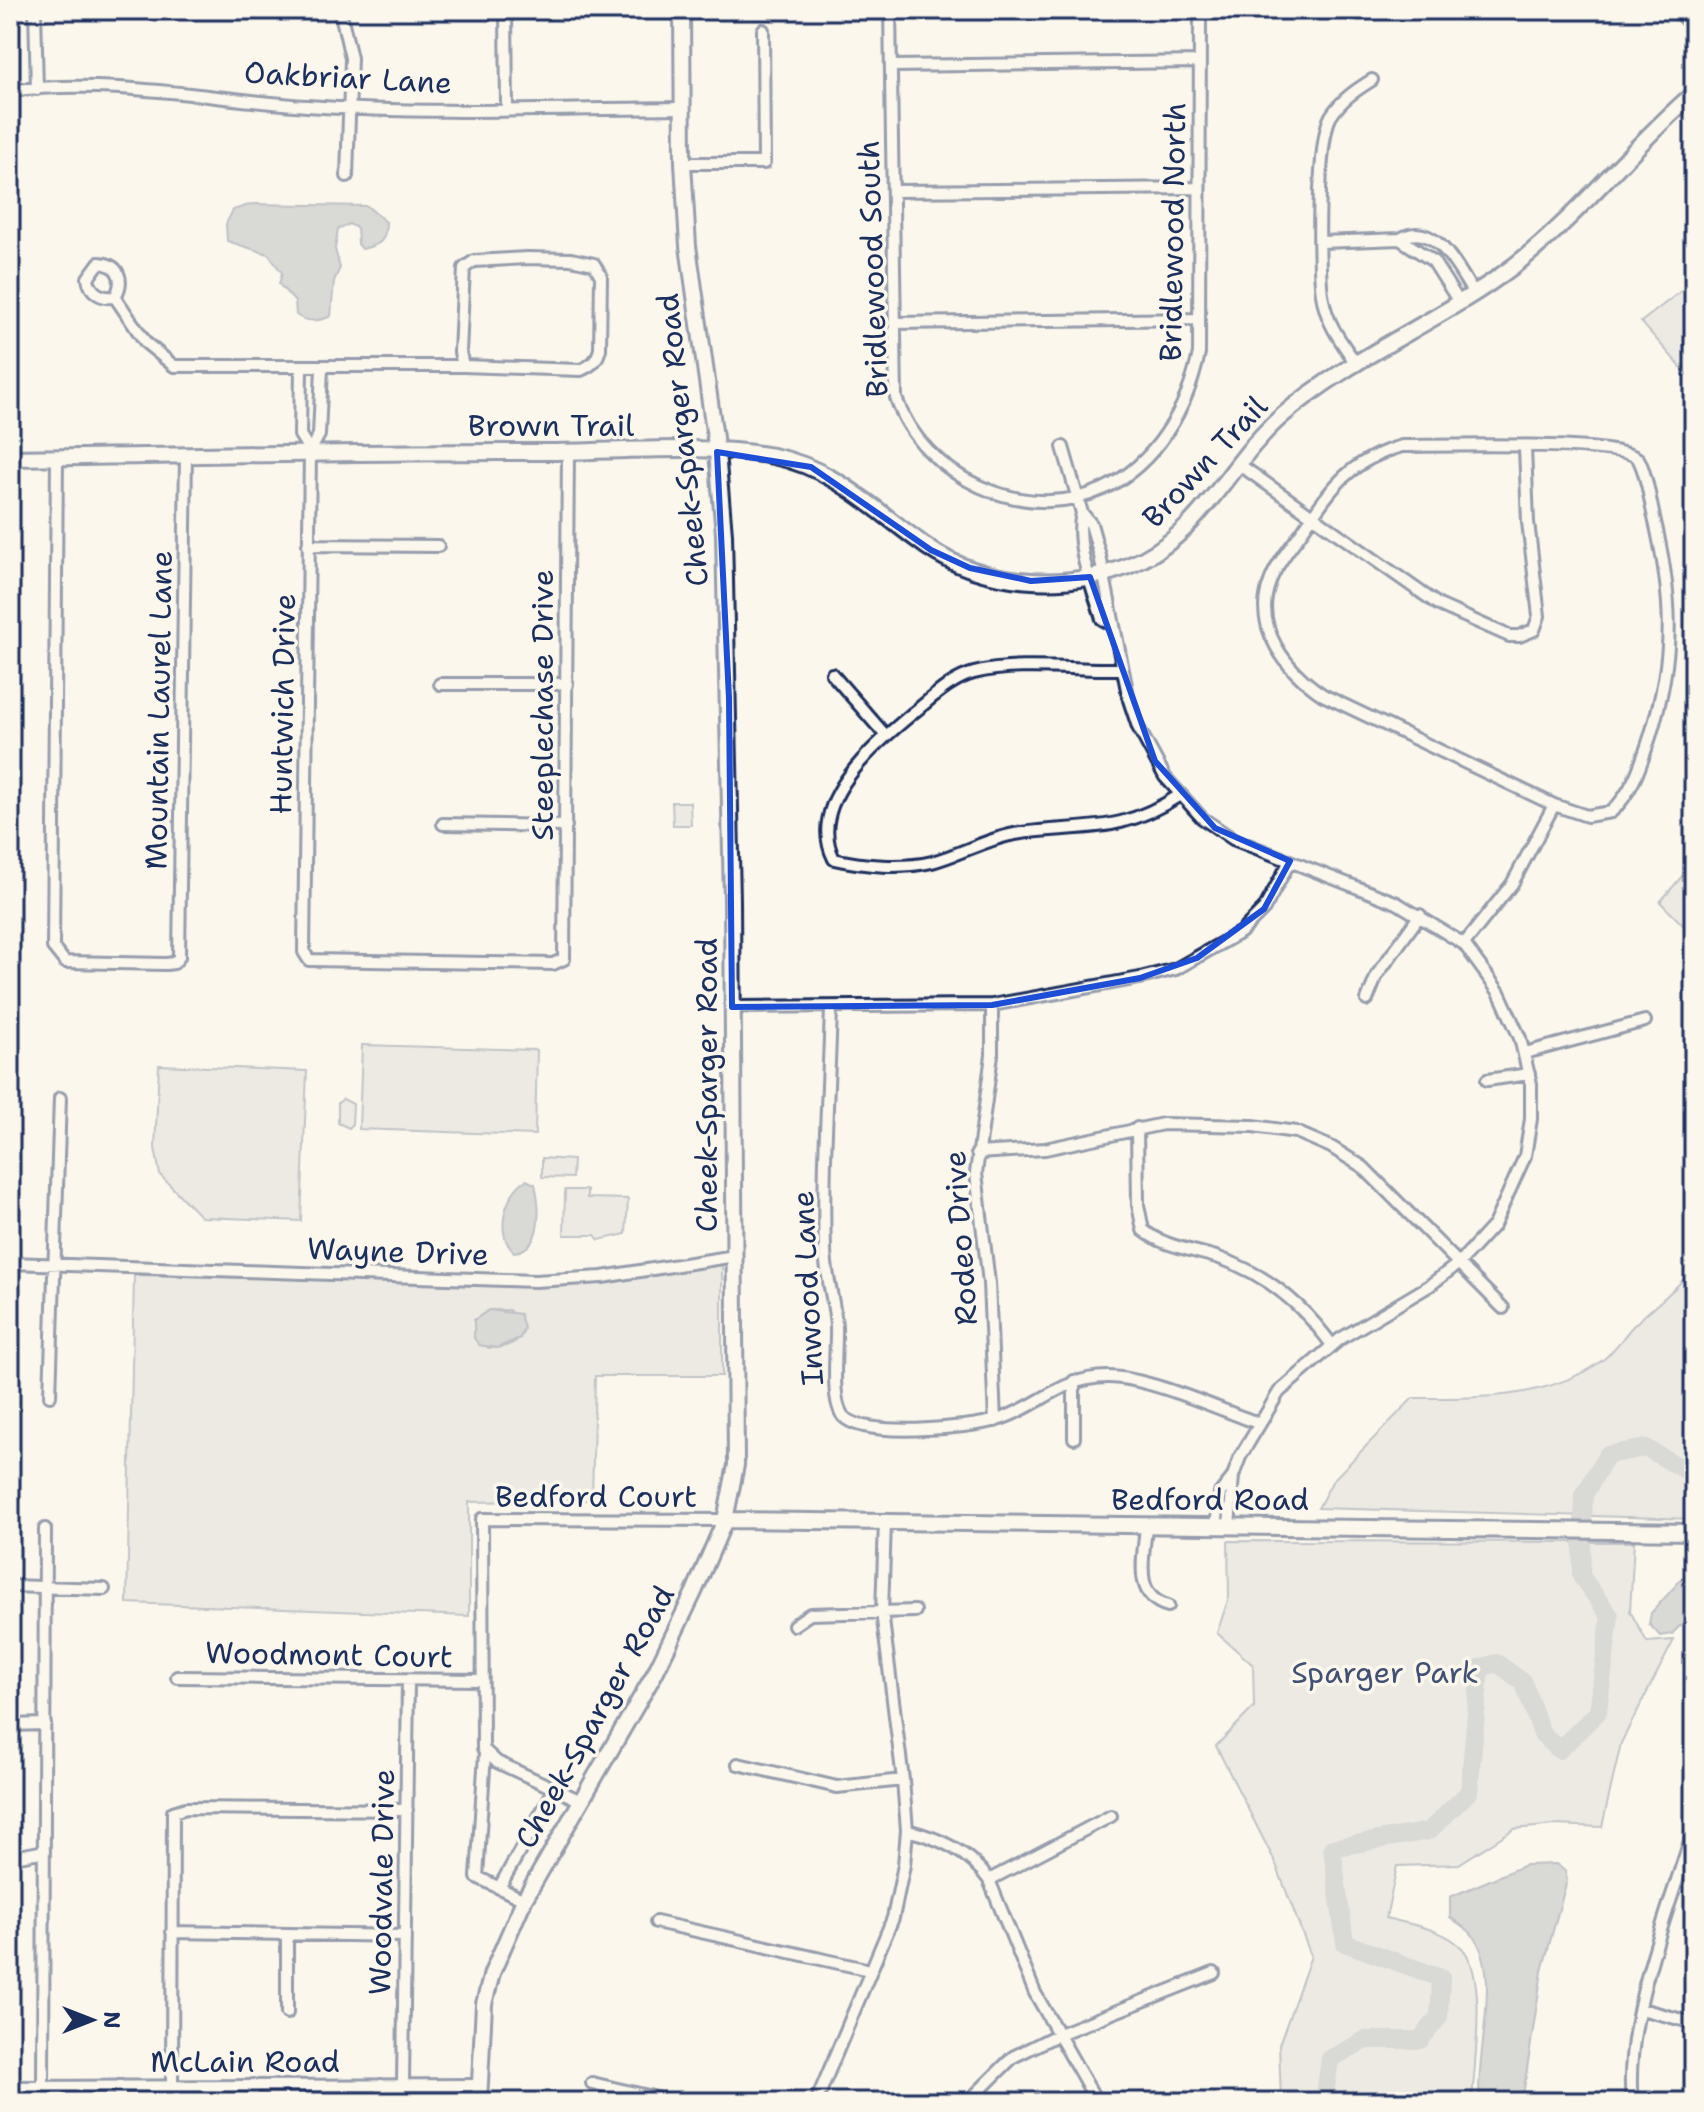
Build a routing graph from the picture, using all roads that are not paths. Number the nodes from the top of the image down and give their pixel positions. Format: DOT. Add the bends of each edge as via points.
graph roads {
  1 [pos="35,10"];
  2 [pos="340,10"];
  3 [pos="506,10"];
  4 [pos="682,10"];
  5 [pos="890,10"];
  6 [pos="1200,10"];
  7 [pos="1680,10"];
  8 [pos="1694,24"];
  9 [pos="763,30"];
  10 [pos="1200,62"];
  11 [pos="892,66"];
  12 [pos="1372,80"];
  13 [pos="37,89"];
  14 [pos="10,91"];
  15 [pos="1694,93"];
  16 [pos="350,108"];
  17 [pos="683,108"];
  18 [pos="507,109"];
  19 [pos="683,163"];
  20 [pos="347,176"];
  21 [pos="1199,188"];
  22 [pos="895,191"];
  23 [pos="1400,239"];
  24 [pos="1322,242"];
  25 [pos="1474,294"];
  26 [pos="115,297"];
  27 [pos="1459,302"];
  28 [pos="1199,319"];
  29 [pos="894,323"];
  30 [pos="1357,365"];
  31 [pos="463,366"];
  32 [pos="301,367"];
  33 [pos="322,368"];
  34 [pos="1063,447"];
  35 [pos="1525,448"];
  36 [pos="310,451"];
  37 [pos="568,452"];
  38 [pos="717,452"];
  39 [pos="186,456"];
  40 [pos="10,458"];
  41 [pos="57,458"];
  42 [pos="1240,465"];
  43 [pos="1078,497"];
  44 [pos="1311,518"];
  45 [pos="308,545"];
  46 [pos="438,546"];
  47 [pos="1097,576"];
  48 [pos="1122,669"];
  49 [pos="832,674"];
  50 [pos="440,684"];
  51 [pos="567,684"];
  52 [pos="886,736"];
  53 [pos="1180,795"];
  54 [pos="1554,805"];
  55 [pos="443,824"];
  56 [pos="566,826"];
  57 [pos="1290,861"];
  58 [pos="1420,915"];
  59 [pos="1464,944"];
  60 [pos="564,959"];
  61 [pos="1367,1000"];
  62 [pos="992,1005"];
  63 [pos="732,1007"];
  64 [pos="831,1007"];
  65 [pos="1645,1021"];
  66 [pos="1525,1053"];
  67 [pos="1529,1074"];
  68 [pos="1487,1080"];
  69 [pos="60,1098"];
  70 [pos="1137,1128"];
  71 [pos="977,1153"];
  72 [pos="735,1256"];
  73 [pos="10,1263"];
  74 [pos="1459,1263"];
  75 [pos="57,1264"];
  76 [pos="1503,1308"];
  77 [pos="1332,1345"];
  78 [pos="1074,1381"];
  79 [pos="50,1396"];
  80 [pos="995,1421"];
  81 [pos="1258,1423"];
  82 [pos="1074,1438"];
  83 [pos="725,1520"];
  84 [pos="885,1522"];
  85 [pos="1146,1526"];
  86 [pos="1223,1527"];
  87 [pos="45,1529"];
  88 [pos="1694,1532"];
  89 [pos="10,1586"];
  90 [pos="45,1587"];
  91 [pos="104,1589"];
  92 [pos="1168,1606"];
  93 [pos="915,1611"];
  94 [pos="882,1612"];
  95 [pos="794,1625"];
  96 [pos="177,1677"];
  97 [pos="408,1680"];
  98 [pos="481,1680"];
  99 [pos="45,1724"];
  100 [pos="10,1725"];
  101 [pos="485,1753"];
  102 [pos="738,1764"];
  103 [pos="903,1780"];
  104 [pos="555,1788"];
  105 [pos="581,1801"];
  106 [pos="407,1810"];
  107 [pos="1111,1816"];
  108 [pos="1694,1828"];
  109 [pos="907,1830"];
  110 [pos="44,1851"];
  111 [pos="10,1858"];
  112 [pos="989,1880"];
  113 [pos="499,1888"];
  114 [pos="524,1900"];
  115 [pos="656,1922"];
  116 [pos="172,1932"];
  117 [pos="287,1934"];
  118 [pos="405,1936"];
  119 [pos="870,1970"];
  120 [pos="1214,1973"];
  121 [pos="1641,2009"];
  122 [pos="287,2013"];
  123 [pos="1694,2023"];
  124 [pos="1059,2034"];
  125 [pos="592,2083"];
  126 [pos="253,2085"];
  127 [pos="381,2085"];
  128 [pos="403,2085"];
  129 [pos="480,2085"];
  130 [pos="120,2086"];
  131 [pos="172,2086"];
  132 [pos="10,2087"];
  133 [pos="43,2087"];
  134 [pos="120,2102"];
  135 [pos="253,2102"];
  136 [pos="381,2102"];
  137 [pos="479,2102"];
  138 [pos="674,2102"];
  139 [pos="816,2102"];
  140 [pos="968,2102"];
  141 [pos="1097,2102"];
  142 [pos="1632,2102"];
  1 -- 13 [label="street"];
  2 -- 16 [label="street" via="351,58"];
  3 -- 18 [label="street"];
  4 -- 17 [label="street, Cheek-Sparger Road"];
  5 -- 11 [label="street, Bridlewood South"];
  6 -- 10 [label="street, Bridlewood North"];
  7 -- 8 [label="main road"];
  9 -- 19 [label="street" via="764,163"];
  10 -- 11 [label="street"];
  10 -- 21 [label="street, Bridlewood North"];
  11 -- 22 [label="street, Bridlewood South"];
  12 -- 24 [label="street" via="1346,97 1330,119 1322,146"];
  13 -- 14 [label="street, Oakbriar Lane"];
  13 -- 16 [label="street, Oakbriar Lane" via="208,94"];
  15 -- 25 [label="street, Brown Trail" via="1542,242"];
  16 -- 18 [label="street, Oakbriar Lane"];
  16 -- 20 [label="street"];
  17 -- 18 [label="street, Oakbriar Lane"];
  17 -- 19 [label="street, Cheek-Sparger Road"];
  19 -- 38 [label="street, Cheek-Sparger Road" via="688,246"];
  21 -- 22 [label="street"];
  21 -- 28 [label="street, Bridlewood North"];
  22 -- 29 [label="street, Bridlewood South"];
  23 -- 24 [label="street"];
  23 -- 25 [label="street" via="1410,233 1432,237"];
  23 -- 27 [label="street" via="1433,261"];
  24 -- 30 [label="street" via="1322,298 1331,328"];
  25 -- 27 [label="street, Brown Trail"];
  26 -- 32 [label="street" via="146,343 174,366"];
  27 -- 30 [label="street, Brown Trail"];
  28 -- 29 [label="street"];
  28 -- 43 [label="street, Bridlewood North" via="1193,382 1175,420 1126,474"];
  29 -- 43 [label="street, Bridlewood South" via="896,398 905,424 923,449 987,490 1036,500"];
  30 -- 42 [label="street, Brown Trail" via="1283,415"];
  31 -- 31 [label="street" via="581,370 598,359 601,276 594,264 495,259 464,268"];
  31 -- 33 [label="street"];
  32 -- 33 [label="street"];
  32 -- 36 [label="street" via="300,435"];
  33 -- 36 [label="street" via="319,435"];
  34 -- 43 [label="street"];
  35 -- 44 [label="street" via="1402,446 1377,453 1353,466"];
  35 -- 44 [label="street" via="1539,603 1538,625 1528,634 1496,632 1439,605"];
  35 -- 54 [label="street" via="1630,451 1643,468 1669,583 1668,672 1643,760 1623,801 1605,815 1572,813"];
  36 -- 37 [label="street, Brown Trail"];
  36 -- 39 [label="street, Brown Trail"];
  36 -- 45 [label="street, Huntwich Drive"];
  37 -- 38 [label="street, Brown Trail"];
  37 -- 51 [label="street, Steeplechase Drive"];
  38 -- 47 [label="street, Brown Trail" via="768,456 811,467 859,494 931,550 970,568 1023,580"];
  38 -- 63 [label="street, Cheek-Sparger Road" via="729,698"];
  39 -- 41 [label="street, Brown Trail"];
  39 -- 41 [label="street, Mountain Laurel Lane" via="179,957 174,963 65,962 53,947"];
  40 -- 41 [label="street, Brown Trail"];
  42 -- 44 [label="street"];
  42 -- 47 [label="street, Brown Trail" via="1174,541 1129,566"];
  43 -- 47 [label="street" via="1078,529"];
  44 -- 54 [label="street" via="1268,587 1272,633 1292,673 1323,695"];
  45 -- 46 [label="street"];
  45 -- 60 [label="street, Huntwich Drive" via="306,958 335,963 553,964"];
  47 -- 48 [label="street" via="1102,619 1111,624"];
  48 -- 52 [label="street" via="1014,668 970,674"];
  48 -- 53 [label="street" via="1138,727"];
  49 -- 52 [label="street"];
  50 -- 51 [label="street"];
  51 -- 56 [label="street, Steeplechase Drive"];
  52 -- 53 [label="street" via="844,782 829,830 834,859 887,865 931,862 1018,833 1116,825"];
  53 -- 57 [label="street" via="1215,828"];
  54 -- 59 [label="street" via="1512,884"];
  55 -- 56 [label="street"];
  56 -- 60 [label="street, Steeplechase Drive"];
  57 -- 58 [label="street"];
  57 -- 62 [label="street" via="1264,909 1241,932 1176,969"];
  58 -- 59 [label="street"];
  58 -- 61 [label="street" via="1377,975"];
  59 -- 66 [label="street" via="1499,992"];
  62 -- 64 [label="street"];
  62 -- 71 [label="street, Rodeo Drive" via="992,1055"];
  63 -- 64 [label="street"];
  63 -- 72 [label="street, Cheek-Sparger Road"];
  64 -- 80 [label="street, Inwood Lane" via="825,1252 835,1308 841,1414 859,1427 877,1429"];
  65 -- 66 [label="street"];
  66 -- 67 [label="street"];
  67 -- 68 [label="street"];
  67 -- 74 [label="street" via="1531,1119 1521,1168 1494,1225"];
  69 -- 75 [label="street"];
  70 -- 71 [label="street" via="1045,1149"];
  70 -- 74 [label="street" via="1253,1126 1314,1139 1363,1167"];
  70 -- 77 [label="street" via="1143,1230 1269,1282 1312,1318"];
  71 -- 80 [label="street, Rodeo Drive"];
  72 -- 75 [label="street, Wayne Drive" via="602,1277 535,1281"];
  72 -- 83 [label="street, Cheek-Sparger Road" via="738,1433"];
  73 -- 75 [label="street, Wayne Drive"];
  74 -- 76 [label="street"];
  74 -- 77 [label="street"];
  75 -- 79 [label="street"];
  77 -- 81 [label="street" via="1279,1392"];
  78 -- 80 [label="street, Inwood Lane"];
  78 -- 81 [label="street, Inwood Lane" via="1122,1378"];
  78 -- 82 [label="street"];
  81 -- 86 [label="street" via="1233,1476"];
  83 -- 84 [label="street, Bedford Road"];
  83 -- 98 [label="street, Bedford Court" via="482,1519"];
  83 -- 105 [label="street, Cheek-Sparger Road" via="655,1673"];
  84 -- 85 [label="street, Bedford Road"];
  84 -- 94 [label="street"];
  85 -- 86 [label="street, Bedford Road"];
  85 -- 92 [label="street" via="1145,1592"];
  86 -- 88 [label="street, Bedford Road"];
  87 -- 90 [label="street"];
  89 -- 90 [label="street"];
  90 -- 91 [label="street"];
  90 -- 99 [label="street"];
  93 -- 94 [label="street"];
  94 -- 95 [label="street" via="810,1614"];
  94 -- 103 [label="street"];
  96 -- 97 [label="street, Woodmont Court"];
  97 -- 98 [label="street, Woodmont Court"];
  97 -- 106 [label="street, Woodvale Drive"];
  98 -- 101 [label="street"];
  99 -- 100 [label="street"];
  99 -- 110 [label="street"];
  101 -- 104 [label="street"];
  101 -- 113 [label="street" via="477,1877"];
  102 -- 103 [label="street" via="837,1787"];
  103 -- 109 [label="street"];
  104 -- 105 [label="street"];
  104 -- 113 [label="street"];
  105 -- 114 [label="street, Cheek-Sparger Road"];
  106 -- 116 [label="street" via="173,1812"];
  106 -- 118 [label="street, Woodvale Drive"];
  107 -- 112 [label="street"];
  108 -- 121 [label="street"];
  109 -- 112 [label="street" via="953,1846"];
  109 -- 119 [label="street" via="893,1918"];
  110 -- 111 [label="street"];
  110 -- 133 [label="street"];
  112 -- 124 [label="street" via="1035,1993"];
  113 -- 114 [label="street"];
  114 -- 129 [label="street, Cheek-Sparger Road" via="484,2004"];
  115 -- 119 [label="street"];
  116 -- 117 [label="street"];
  116 -- 131 [label="street"];
  117 -- 118 [label="street"];
  117 -- 122 [label="street"];
  118 -- 128 [label="street, Woodvale Drive"];
  119 -- 139 [label="street"];
  120 -- 124 [label="street"];
  121 -- 123 [label="street"];
  121 -- 142 [label="street"];
  124 -- 140 [label="street" via="1013,2057"];
  124 -- 141 [label="street"];
  125 -- 138 [label="street"];
  126 -- 127 [label="street, McLain Road"];
  126 -- 131 [label="street, McLain Road"];
  126 -- 135 [label="street"];
  127 -- 128 [label="street, McLain Road"];
  127 -- 136 [label="street"];
  128 -- 129 [label="street, McLain Road"];
  129 -- 137 [label="street, Cheek-Sparger Road"];
  130 -- 131 [label="street, McLain Road"];
  130 -- 133 [label="street, McLain Road"];
  130 -- 134 [label="street"];
  132 -- 133 [label="street, McLain Road"];
}
